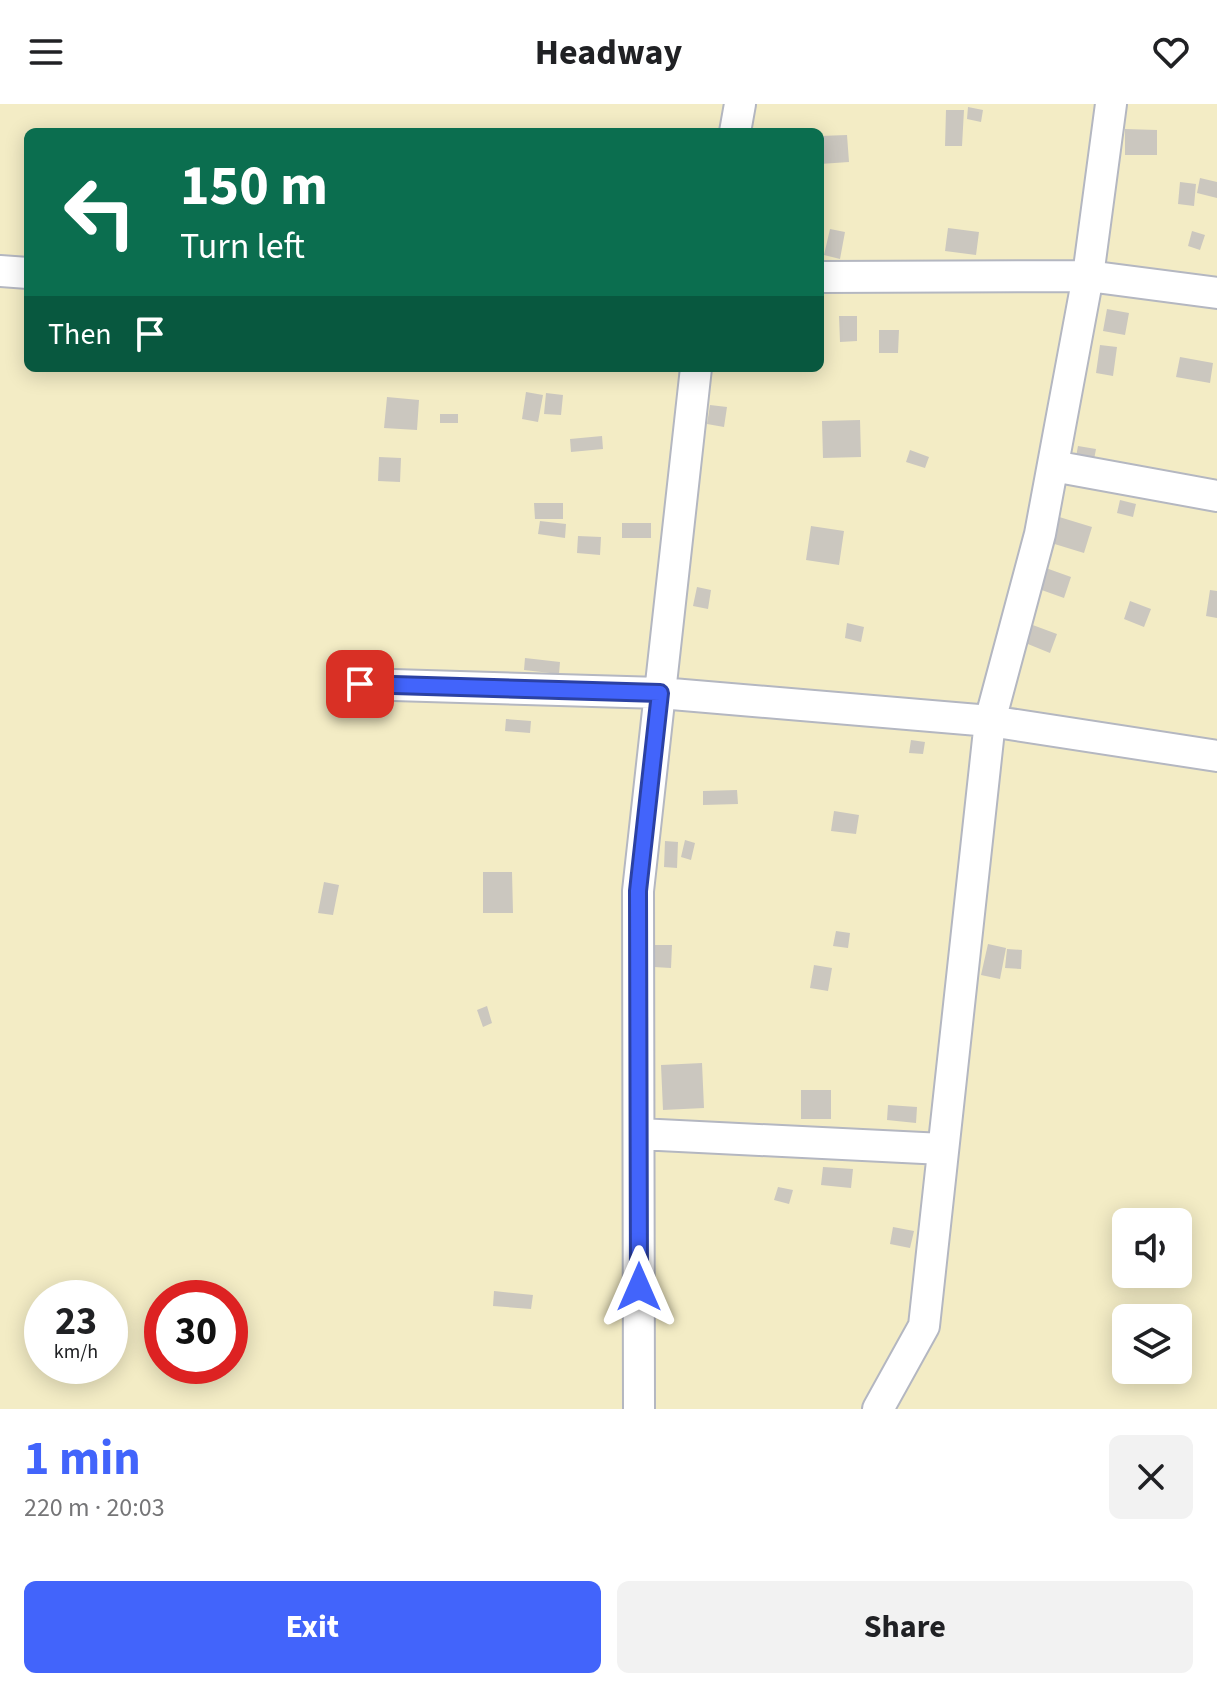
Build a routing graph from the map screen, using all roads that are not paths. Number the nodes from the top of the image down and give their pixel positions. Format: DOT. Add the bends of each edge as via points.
graph roads {
  1 [pos="740,104"];
  2 [pos="1111,104"];
  3 [pos="736,128"];
  4 [pos="0,271"];
  5 [pos="24,273"];
  6 [pos="1088,276"];
  7 [pos="824,277"];
  8 [pos="1217,293"];
  9 [pos="696,372"];
  10 [pos="1053,466"];
  11 [pos="1217,496"];
  12 [pos="360,684"];
  13 [pos="660,693"];
  14 [pos="990,721"];
  15 [pos="1217,756"];
  16 [pos="639,1134"];
  17 [pos="943,1149"];
  18 [pos="639,1409"];
  19 [pos="878,1409"];
  1 -- 3 [label="street"];
  2 -- 6 [label="street"];
  4 -- 5 [label="street"];
  6 -- 7 [label="street"];
  6 -- 8 [label="street"];
  6 -- 10 [label="street"];
  9 -- 13 [label="street"];
  10 -- 11 [label="street"];
  10 -- 14 [label="street"];
  12 -- 13 [label="street"];
  13 -- 14 [label="street"];
  13 -- 16 [label="street" via="638,891"];
  14 -- 15 [label="street"];
  14 -- 17 [label="street"];
  16 -- 17 [label="street"];
  16 -- 18 [label="street"];
  17 -- 19 [label="street" via="924,1326"];
}
